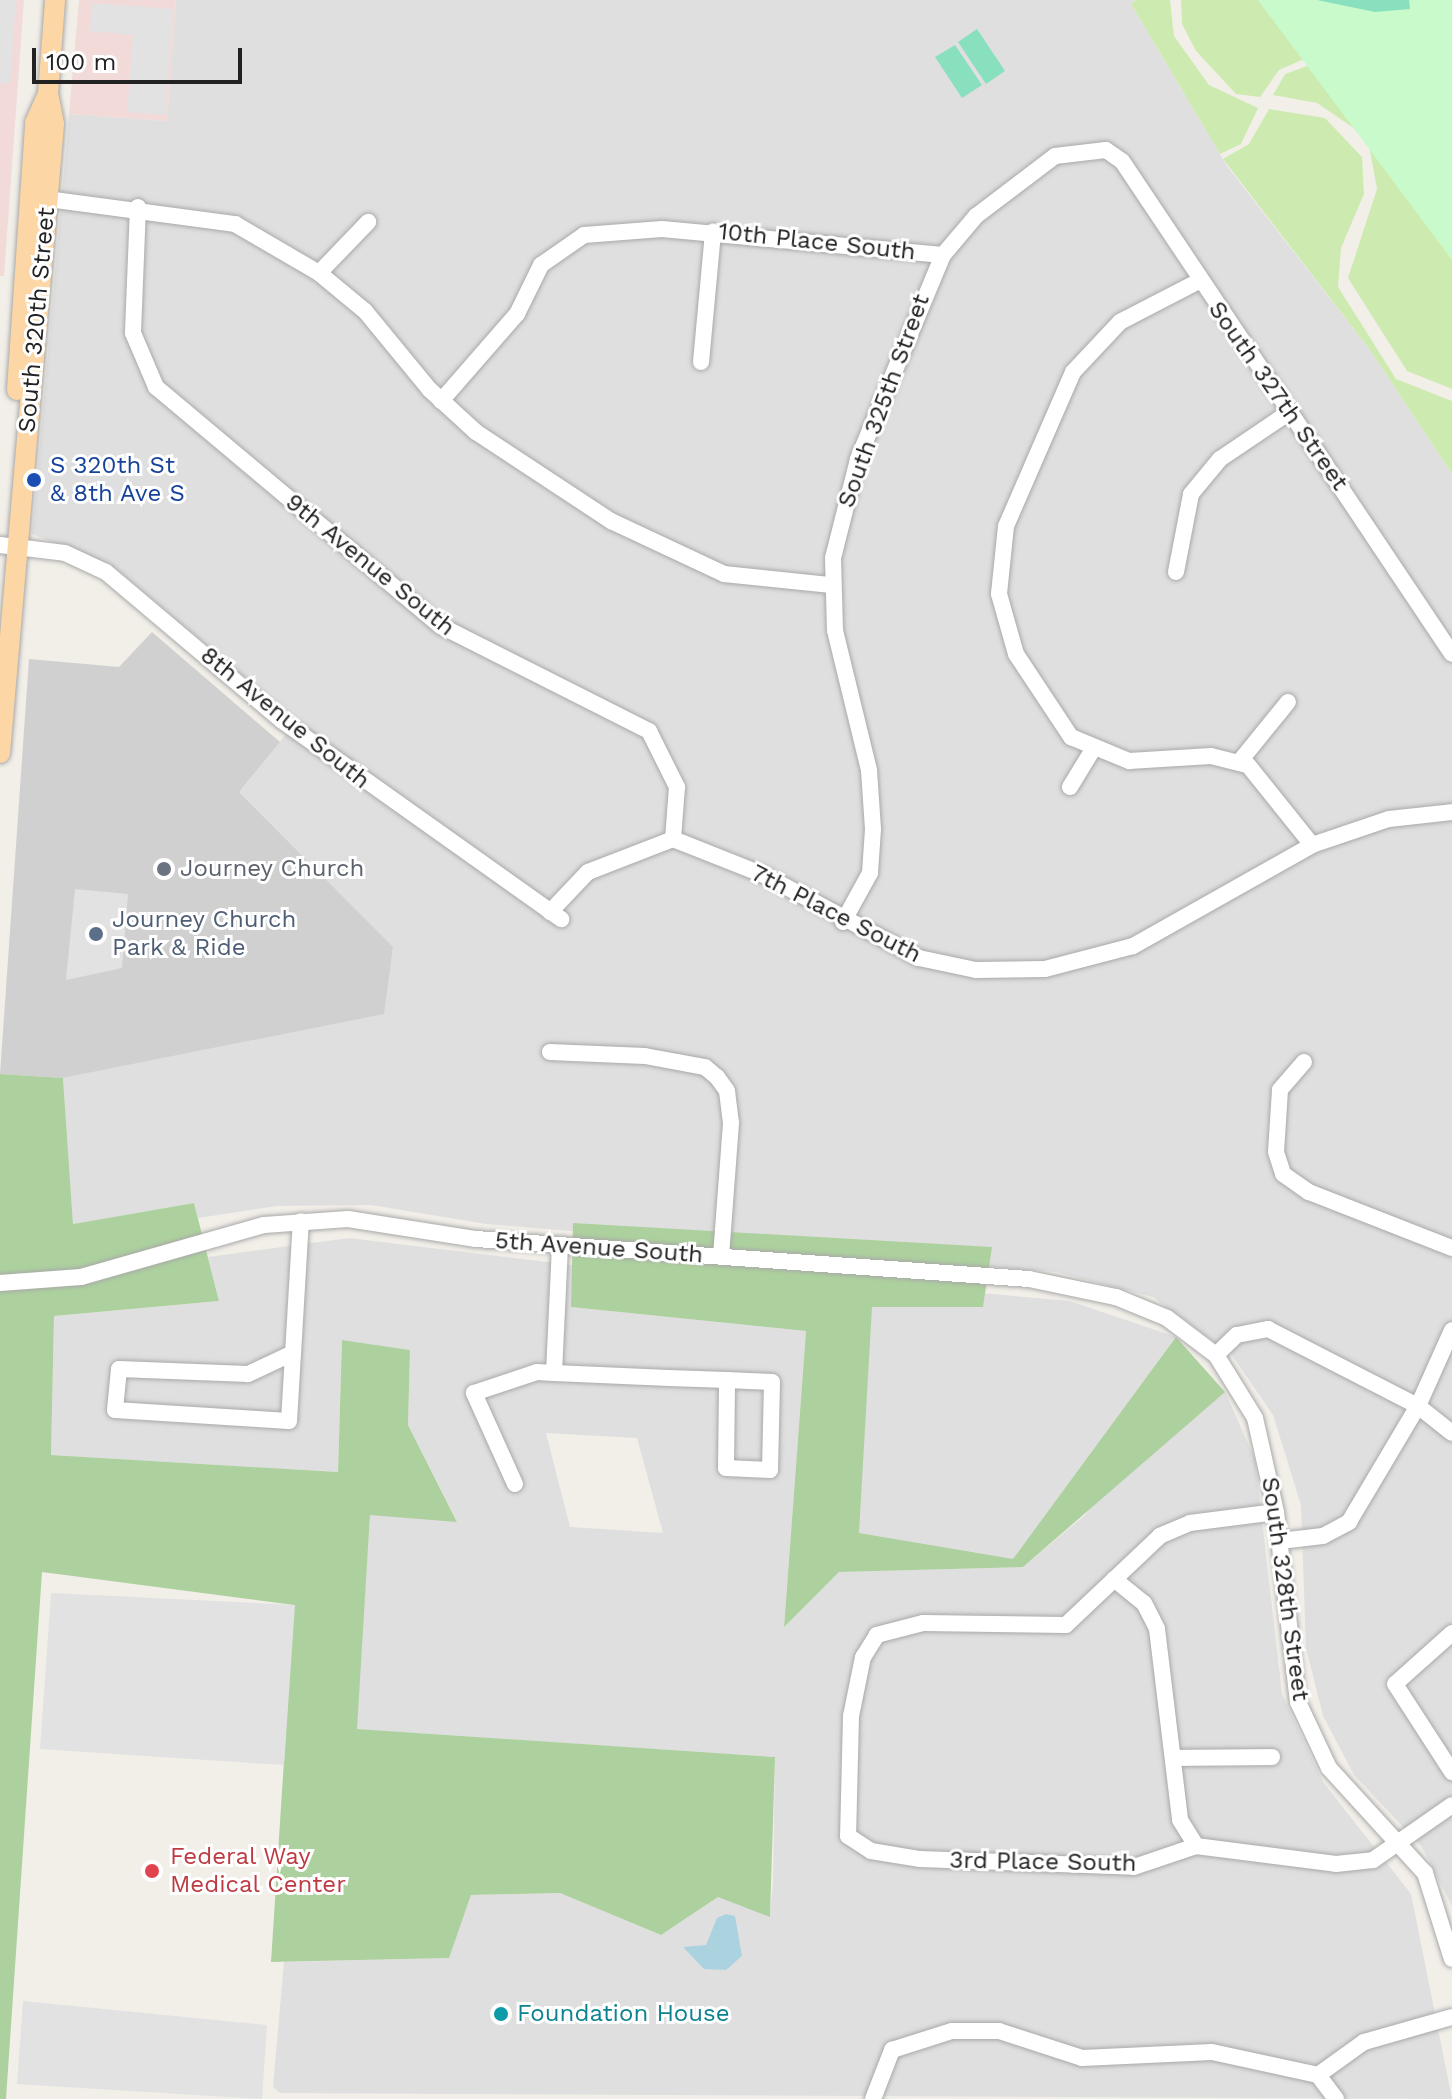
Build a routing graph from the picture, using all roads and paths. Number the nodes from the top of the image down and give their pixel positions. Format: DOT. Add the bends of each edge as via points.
graph roads {
  1 [pos="55,0"];
  2 [pos="46,98"];
  3 [pos="1096,148"];
  4 [pos="47,199"];
  5 [pos="138,207"];
  6 [pos="368,222"];
  7 [pos="713,232"];
  8 [pos="27,254"];
  9 [pos="943,255"];
  10 [pos="319,273"];
  11 [pos="1199,281"];
  12 [pos="701,362"];
  13 [pos="32,379"];
  14 [pos="441,401"];
  15 [pos="1288,413"];
  16 [pos="7,545"];
  17 [pos="1176,572"];
  18 [pos="831,585"];
  19 [pos="1452,654"];
  20 [pos="1288,702"];
  21 [pos="1092,751"];
  22 [pos="0,753"];
  23 [pos="1240,761"];
  24 [pos="1070,787"];
  25 [pos="1452,812"];
  26 [pos="673,839"];
  27 [pos="1312,845"];
  28 [pos="843,922"];
  29 [pos="550,1052"];
  30 [pos="1304,1062"];
  31 [pos="301,1221"];
  32 [pos="560,1245"];
  33 [pos="1452,1248"];
  34 [pos="721,1256"];
  35 [pos="0,1283"];
  36 [pos="1452,1330"];
  37 [pos="1196,1336"];
  38 [pos="293,1353"];
  39 [pos="1216,1355"];
  40 [pos="554,1373"];
  41 [pos="727,1380"];
  42 [pos="1418,1406"];
  43 [pos="1452,1433"];
  44 [pos="515,1484"];
  45 [pos="1276,1512"];
  46 [pos="1280,1541"];
  47 [pos="1114,1579"];
  48 [pos="1452,1633"];
  49 [pos="1272,1757"];
  50 [pos="1174,1758"];
  51 [pos="1452,1772"];
  52 [pos="1452,1805"];
  53 [pos="1399,1845"];
  54 [pos="1196,1846"];
  55 [pos="1452,1959"];
  56 [pos="1452,2017"];
  57 [pos="1318,2075"];
  58 [pos="873,2099"];
  59 [pos="1336,2099"];
  1 -- 2 [label="main road, South 320th Street"];
  2 -- 4 [label="main road, South 320th Street" via="54,124"];
  2 -- 8 [label="main road, South 320th Street" via="35,123"];
  3 -- 9 [label="street, 10th Place South" via="1055,156 976,216"];
  3 -- 11 [label="street, South 327th Street" via="1122,161"];
  4 -- 5 [label="street"];
  4 -- 13 [label="main road, South 320th Street"];
  5 -- 10 [label="street" via="235,224"];
  5 -- 26 [label="street, 9th Avenue South" via="133,333 144,367 174,406 441,626 649,731 677,787"];
  6 -- 10 [label="street"];
  7 -- 9 [label="street, 10th Place South"];
  7 -- 12 [label="street"];
  7 -- 14 [label="street, 10th Place South" via="595,231 562,245 541,265 517,314"];
  8 -- 13 [label="main road" via="34,266"];
  8 -- 16 [label="main road, South 320th Street"];
  9 -- 18 [label="street, South 325th Street" via="845,494"];
  10 -- 14 [label="street" via="381,327"];
  11 -- 15 [label="street, South 327th Street"];
  11 -- 21 [label="street" via="1107,333 1060,394 1006,526 999,594 1033,687 1062,726"];
  13 -- 16 [label="main road, South 320th Street"];
  14 -- 18 [label="street" via="518,464 679,556 747,579"];
  15 -- 17 [label="street" via="1220,459 1191,494"];
  15 -- 19 [label="street, South 327th Street"];
  16 -- 22 [label="main road, South 320th Street"];
  16 -- 26 [label="street, 8th Avenue South" via="65,553 106,572 281,720 556,916 588,872"];
  18 -- 28 [label="street, South 325th Street" via="842,667 869,770 873,829 870,873"];
  20 -- 23 [label="street"];
  21 -- 23 [label="street" via="1129,761 1194,755"];
  21 -- 24 [label="street"];
  23 -- 27 [label="street" via="1263,778"];
  25 -- 27 [label="street, 7th Place South" via="1403,815"];
  26 -- 28 [label="street, 7th Place South" via="764,875"];
  27 -- 28 [label="street, 7th Place South" via="1133,946 1045,969 945,966"];
  29 -- 34 [label="street" via="645,1056 705,1067 717,1077 727,1091 731,1123"];
  30 -- 33 [label="street" via="1280,1090 1276,1152 1283,1174 1309,1192"];
  31 -- 32 [label="street, 5th Avenue South" via="391,1223"];
  31 -- 35 [label="street, 5th Avenue South" via="81,1277"];
  31 -- 38 [label="street"];
  32 -- 34 [label="street, 5th Avenue South"];
  32 -- 40 [label="street"];
  34 -- 37 [label="street, 5th Avenue South" via="1078,1287 1143,1306"];
  36 -- 42 [label="street"];
  37 -- 39 [label="street, South 328th Street"];
  38 -- 38 [label="street" via="289,1421 115,1410 119,1369 248,1374"];
  39 -- 42 [label="street" via="1237,1335 1268,1329"];
  39 -- 45 [label="street, South 328th Street" via="1265,1440"];
  40 -- 41 [label="street"];
  40 -- 44 [label="street" via="474,1393"];
  41 -- 41 [label="street" via="772,1382 770,1470 726,1468"];
  42 -- 43 [label="street"];
  42 -- 46 [label="street" via="1349,1522 1323,1536"];
  45 -- 46 [label="street, South 328th Street"];
  45 -- 47 [label="street" via="1174,1529"];
  46 -- 53 [label="street, South 328th Street" via="1292,1675 1308,1729 1329,1768"];
  47 -- 50 [label="street" via="1144,1603 1157,1629"];
  47 -- 54 [label="street, 3rd Place South" via="1062,1626 947,1622 888,1629 865,1651 851,1716 844,1821 853,1843 901,1857 1115,1867 1164,1861"];
  48 -- 51 [label="street" via="1395,1684"];
  49 -- 50 [label="street"];
  50 -- 54 [label="street" via="1180,1820"];
  52 -- 53 [label="street"];
  53 -- 54 [label="street" via="1373,1860 1336,1864 1223,1855"];
  53 -- 55 [label="street, South 328th Street" via="1430,1883"];
  56 -- 57 [label="street" via="1364,2042"];
  57 -- 58 [label="street" via="1196,2051 1082,2058 975,2028 903,2044 886,2059"];
  57 -- 59 [label="street"];
}
